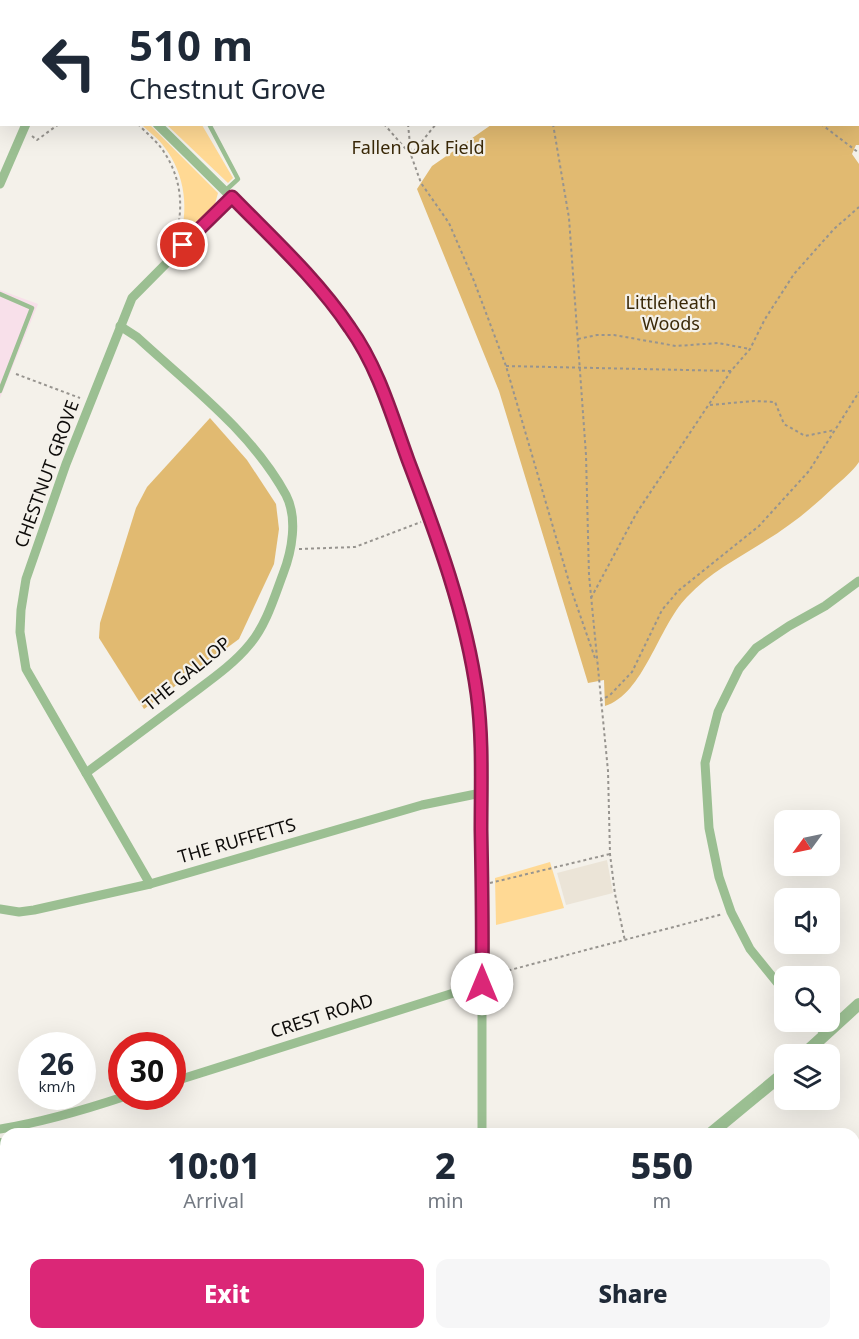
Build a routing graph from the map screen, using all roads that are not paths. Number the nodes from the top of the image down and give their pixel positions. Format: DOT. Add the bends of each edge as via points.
graph roads {
  1 [pos="25,126"];
  2 [pos="159,126"];
  3 [pos="211,126"];
  4 [pos="0,184"];
  5 [pos="229,194"];
  6 [pos="0,294"];
  7 [pos="120,326"];
  8 [pos="0,391"];
  9 [pos="859,581"];
  10 [pos="86,773"];
  11 [pos="481,793"];
  12 [pos="150,884"];
  13 [pos="0,909"];
  14 [pos="774,979"];
  15 [pos="482,984"];
  16 [pos="859,1004"];
  17 [pos="825,1034"];
  18 [pos="814,1044"];
  19 [pos="186,1078"];
  20 [pos="774,1081"];
  21 [pos="108,1102"];
  22 [pos="31,1128"];
  23 [pos="482,1128"];
  24 [pos="717,1128"];
  1 -- 4 [label="street"];
  2 -- 5 [label="street"];
  3 -- 5 [label="lane" via="238,179"];
  5 -- 7 [label="street, CHESTNUT GROVE" via="132,298"];
  5 -- 11 [label="street" via="300,265 352,330 373,368 430,519 469,651 482,743"];
  6 -- 8 [label="lane" via="32,308"];
  7 -- 10 [label="street, CHESTNUT GROVE" via="66,464 26,579 21,610 22,650 29,676"];
  7 -- 10 [label="street, THE GALLOP" via="231,423 268,466 292,513 291,549 273,600 250,645 223,670"];
  9 -- 14 [label="street" via="756,648 739,669 718,712 705,763 709,828 719,877 750,949"];
  10 -- 12 [label="street, CHESTNUT GROVE"];
  11 -- 12 [label="street, THE RUFFETTS" via="422,805"];
  11 -- 15 [label="street"];
  12 -- 13 [label="street, THE RUFFETTS" via="34,910"];
  15 -- 19 [label="street, CREST ROAD"];
  15 -- 23 [label="street"];
  16 -- 17 [label="street"];
  17 -- 18 [label="street"];
  20 -- 24 [label="street"];
  21 -- 22 [label="street"];
}
